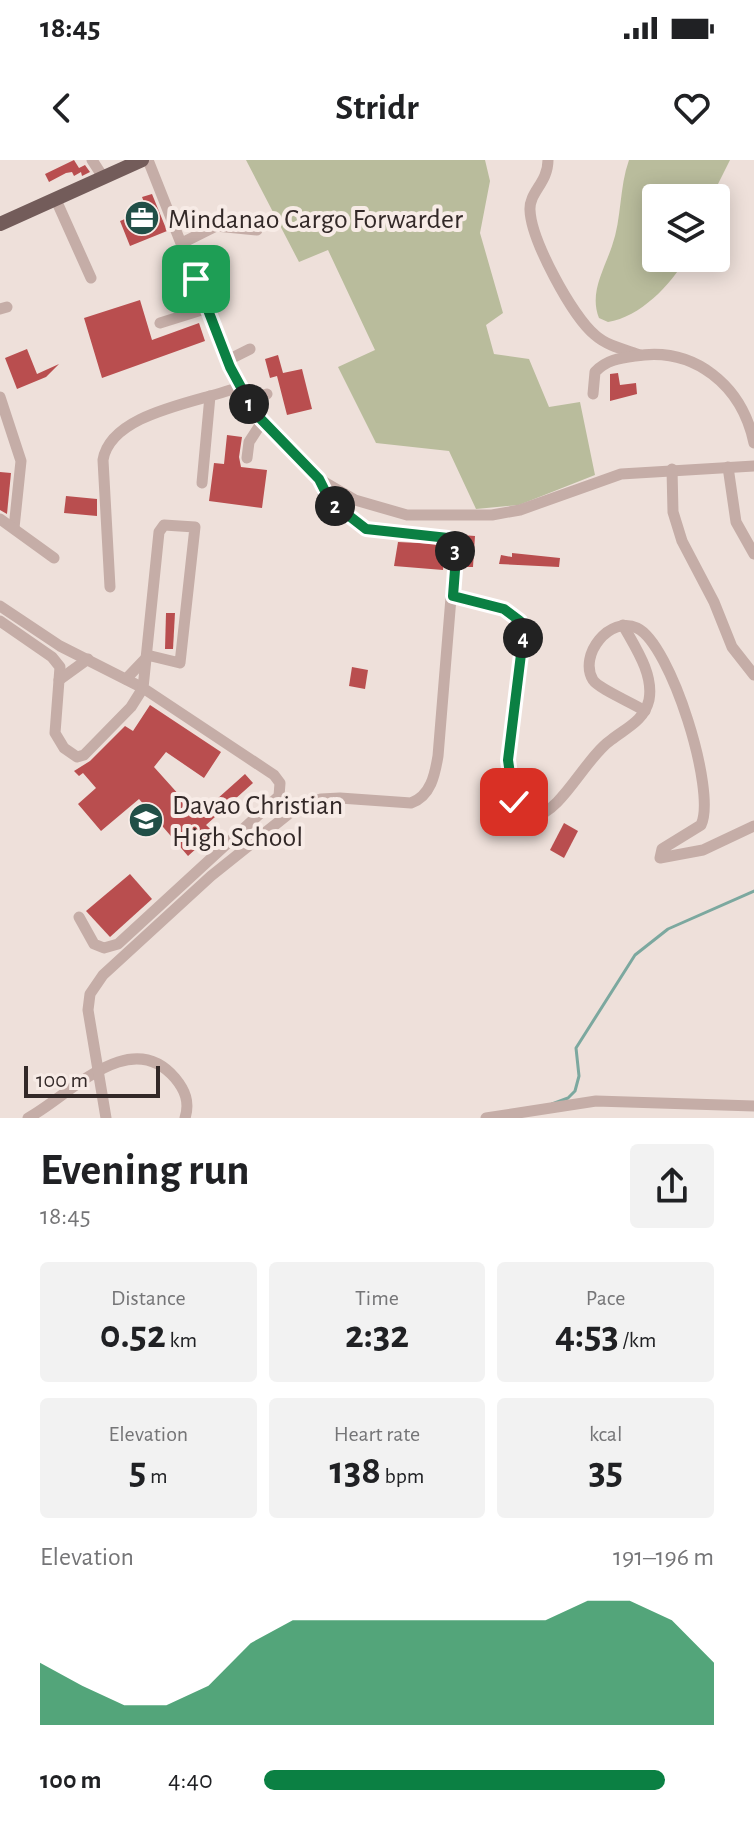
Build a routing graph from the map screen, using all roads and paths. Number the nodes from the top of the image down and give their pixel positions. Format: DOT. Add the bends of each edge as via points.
graph roads {
  1 [pos="92,160"];
  2 [pos="142,160"];
  3 [pos="148,160"];
  4 [pos="548,160"];
  5 [pos="103,177"];
  6 [pos="56,200"];
  7 [pos="0,224"];
  8 [pos="257,230"];
  9 [pos="182,243"];
  10 [pos="91,278"];
  11 [pos="208,308"];
  12 [pos="160,323"];
  13 [pos="250,349"];
  14 [pos="640,355"];
  15 [pos="228,360"];
  16 [pos="239,387"];
  17 [pos="267,394"];
  18 [pos="593,394"];
  19 [pos="210,396"];
  20 [pos="0,397"];
  21 [pos="247,400"];
  22 [pos="262,422"];
  23 [pos="754,443"];
  24 [pos="247,458"];
  25 [pos="754,466"];
  26 [pos="728,467"];
  27 [pos="672,469"];
  28 [pos="319,479"];
  29 [pos="202,483"];
  30 [pos="0,519"];
  31 [pos="14,528"];
  32 [pos="754,554"];
  33 [pos="54,558"];
  34 [pos="110,587"];
  35 [pos="453,596"];
  36 [pos="0,606"];
  37 [pos="0,621"];
  38 [pos="623,625"];
  39 [pos="60,646"];
  40 [pos="147,656"];
  41 [pos="52,657"];
  42 [pos="88,659"];
  43 [pos="754,675"];
  44 [pos="126,679"];
  45 [pos="59,680"];
  46 [pos="143,688"];
  47 [pos="645,711"];
  48 [pos="754,826"];
  49 [pos="79,917"];
  50 [pos="97,1070"];
  51 [pos="754,1106"];
  52 [pos="28,1118"];
  53 [pos="106,1118"];
  54 [pos="185,1118"];
  55 [pos="486,1118"];
  1 -- 5 [label="street"];
  2 -- 5 [label="main road"];
  3 -- 9 [label="street"];
  4 -- 14 [label="street" via="546,179 529,207 538,239 585,325 608,343"];
  5 -- 6 [label="main road"];
  6 -- 7 [label="main road"];
  6 -- 10 [label="street"];
  8 -- 9 [label="street" via="216,226"];
  9 -- 11 [label="street"];
  11 -- 12 [label="street"];
  11 -- 15 [label="street"];
  13 -- 15 [label="street"];
  14 -- 18 [label="street" via="600,366"];
  14 -- 23 [label="street" via="696,363 725,382 745,414"];
  15 -- 16 [label="street"];
  16 -- 19 [label="street"];
  16 -- 21 [label="street"];
  17 -- 21 [label="street"];
  19 -- 29 [label="street"];
  19 -- 34 [label="street" via="151,414 112,440 104,452"];
  20 -- 31 [label="street" via="21,461"];
  21 -- 22 [label="street"];
  22 -- 24 [label="street" via="249,442"];
  22 -- 28 [label="street"];
  25 -- 26 [label="street"];
  26 -- 27 [label="street"];
  26 -- 32 [label="street" via="736,522"];
  27 -- 28 [label="street" via="601,478 508,513 434,517 370,506"];
  27 -- 43 [label="street" via="673,512 682,541 732,647"];
  28 -- 35 [label="street" via="330,501 366,529 448,538 456,557"];
  30 -- 31 [label="street"];
  31 -- 33 [label="street"];
  35 -- 47 [label="street" via="504,609 520,621 523,638 508,772 514,802 526,816 552,809 602,747"];
  35 -- 50 [label="street" via="438,756 427,791 411,803 340,798 307,803 211,876 94,986 89,1028"];
  36 -- 39 [label="street"];
  37 -- 41 [label="street"];
  38 -- 47 [label="street" via="647,674"];
  38 -- 47 [label="street" via="600,637 589,662 591,675 596,684"];
  38 -- 48 [label="street" via="640,629 659,650 705,782 701,825 662,849 660,858 703,850"];
  39 -- 41 [label="street"];
  39 -- 42 [label="street"];
  40 -- 40 [label="street" via="180,663 195,527 164,525 159,532"];
  40 -- 44 [label="street"];
  40 -- 46 [label="street"];
  41 -- 45 [label="street" via="60,667"];
  42 -- 44 [label="street"];
  42 -- 45 [label="street"];
  44 -- 46 [label="street"];
  45 -- 46 [label="street" via="55,733 77,757 96,745"];
  46 -- 49 [label="street" via="274,775 279,796 112,948 94,944"];
  50 -- 52 [label="street"];
  50 -- 53 [label="street"];
  50 -- 54 [label="street" via="129,1059 156,1063 182,1087"];
  51 -- 55 [label="street" via="596,1101"];
}
